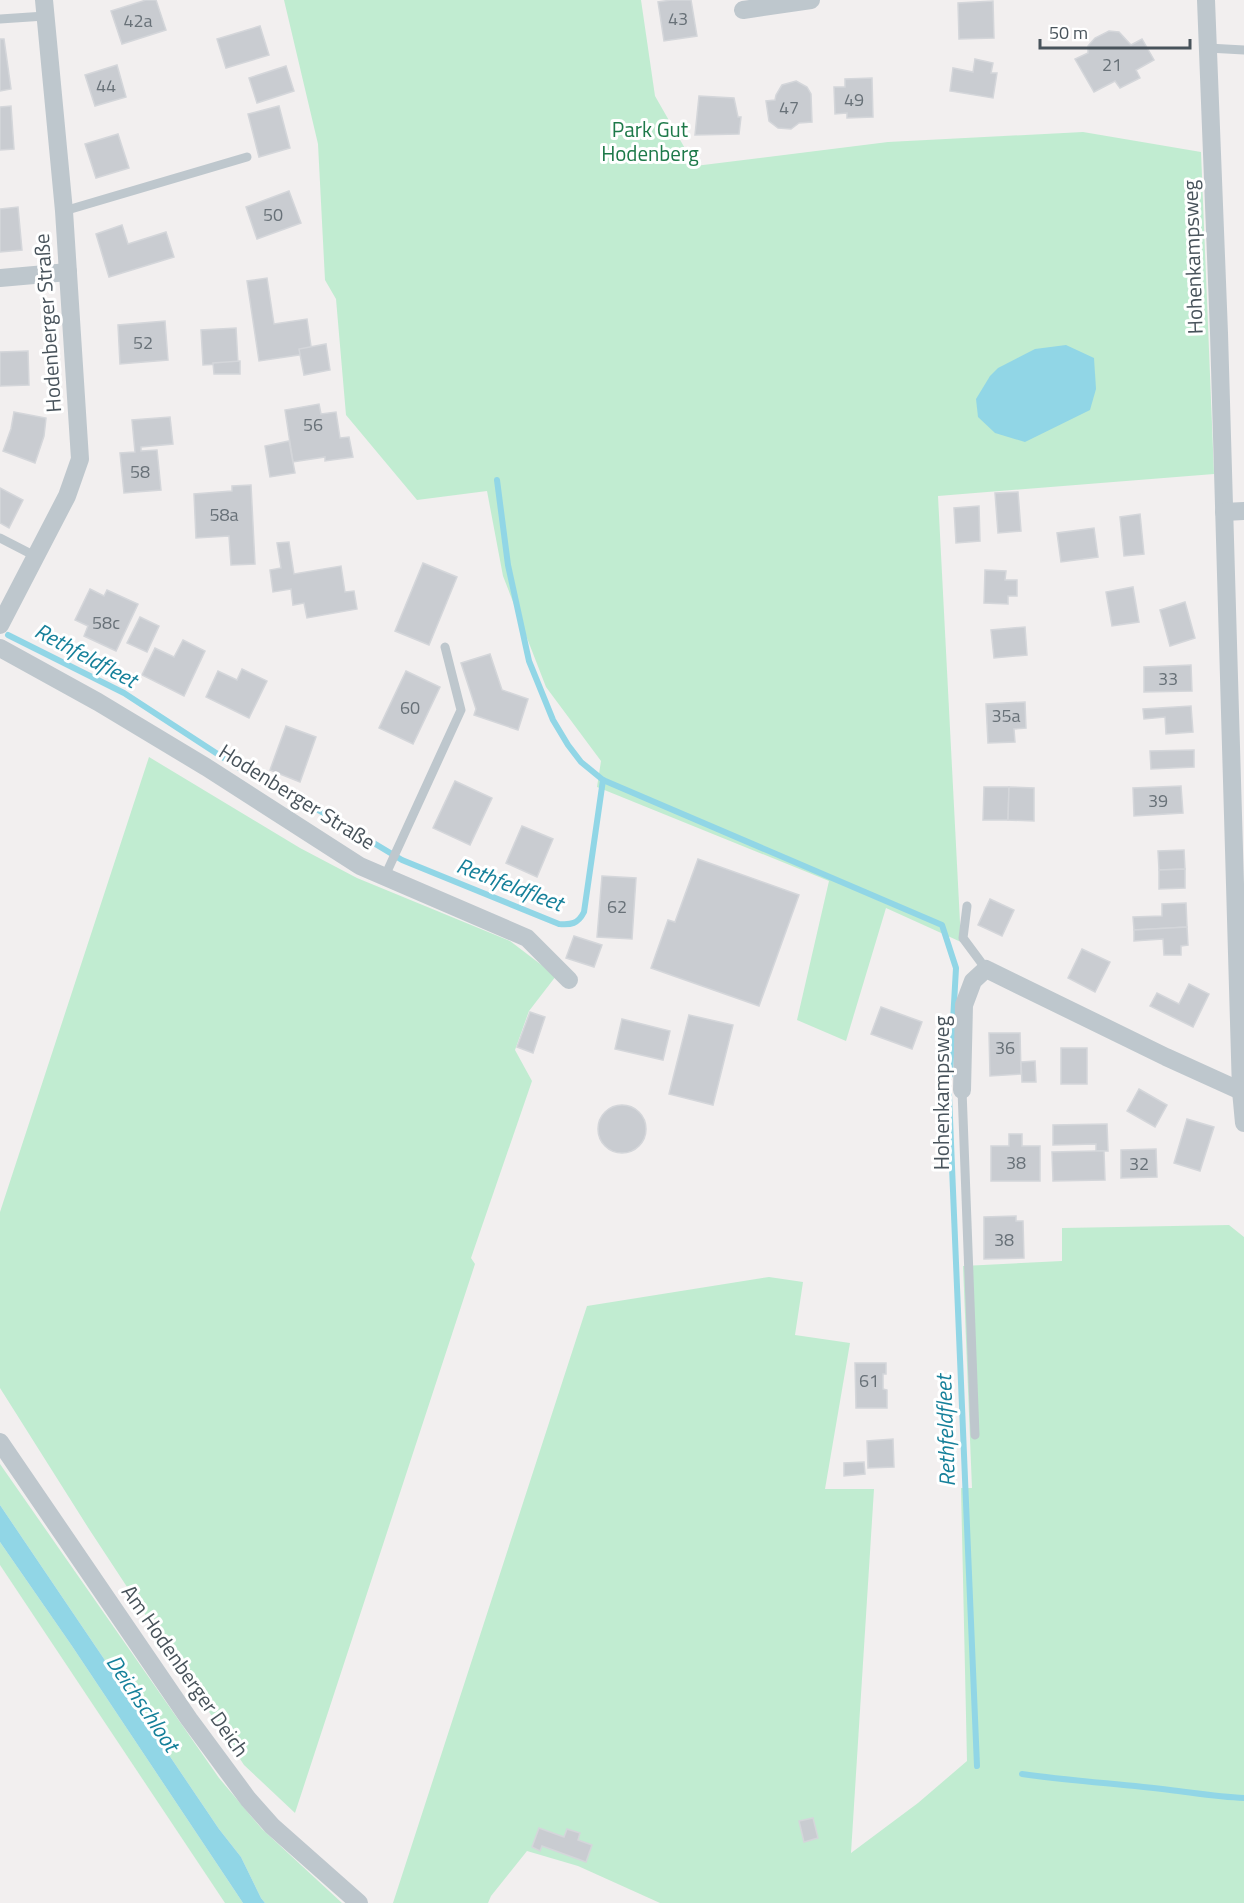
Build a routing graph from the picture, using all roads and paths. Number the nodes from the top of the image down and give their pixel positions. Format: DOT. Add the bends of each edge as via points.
graph roads {
  1 [pos="811,0"];
  2 [pos="1206,0"];
  3 [pos="45,8"];
  4 [pos="743,10"];
  5 [pos="0,19"];
  6 [pos="1208,48"];
  7 [pos="1244,50"];
  8 [pos="247,157"];
  9 [pos="63,210"];
  10 [pos="68,272"];
  11 [pos="0,278"];
  12 [pos="1244,511"];
  13 [pos="1224,512"];
  14 [pos="0,538"];
  15 [pos="35,556"];
  16 [pos="0,625"];
  17 [pos="445,647"];
  18 [pos="0,648"];
  19 [pos="385,876"];
  20 [pos="967,906"];
  21 [pos="1240,924"];
  22 [pos="986,969"];
  23 [pos="569,980"];
  24 [pos="962,1090"];
  25 [pos="1241,1091"];
  26 [pos="1244,1123"];
  27 [pos="975,1435"];
  28 [pos="0,1442"];
  29 [pos="359,1903"];
  1 -- 4 [label="street"];
  2 -- 6 [label="street, Hohenkampsweg"];
  3 -- 5 [label="lane"];
  3 -- 9 [label="street, Hodenberger Straße"];
  6 -- 7 [label="lane"];
  6 -- 13 [label="street, Hohenkampsweg"];
  8 -- 9 [label="lane"];
  9 -- 10 [label="street, Hodenberger Straße"];
  10 -- 11 [label="street"];
  10 -- 15 [label="street, Hodenberger Straße" via="80,459 67,496"];
  12 -- 13 [label="street"];
  13 -- 21 [label="street, Hohenkampsweg"];
  14 -- 15 [label="lane"];
  15 -- 16 [label="street, Hodenberger Straße"];
  17 -- 19 [label="lane" via="461,710"];
  18 -- 19 [label="street, Hodenberger Straße" via="207,767 360,866"];
  19 -- 23 [label="street, Hodenberger Straße" via="527,938"];
  20 -- 22 [label="lane" via="963,938"];
  21 -- 25 [label="street, Hohenkampsweg"];
  22 -- 24 [label="street, Hohenkampsweg" via="973,981 964,1005"];
  22 -- 25 [label="street"];
  24 -- 27 [label="lane, Hohenkampsweg"];
  25 -- 26 [label="street, Hohenkampsweg"];
  28 -- 29 [label="street, Am Hodenberger Deich" via="182,1710 248,1799 272,1826"];
}
